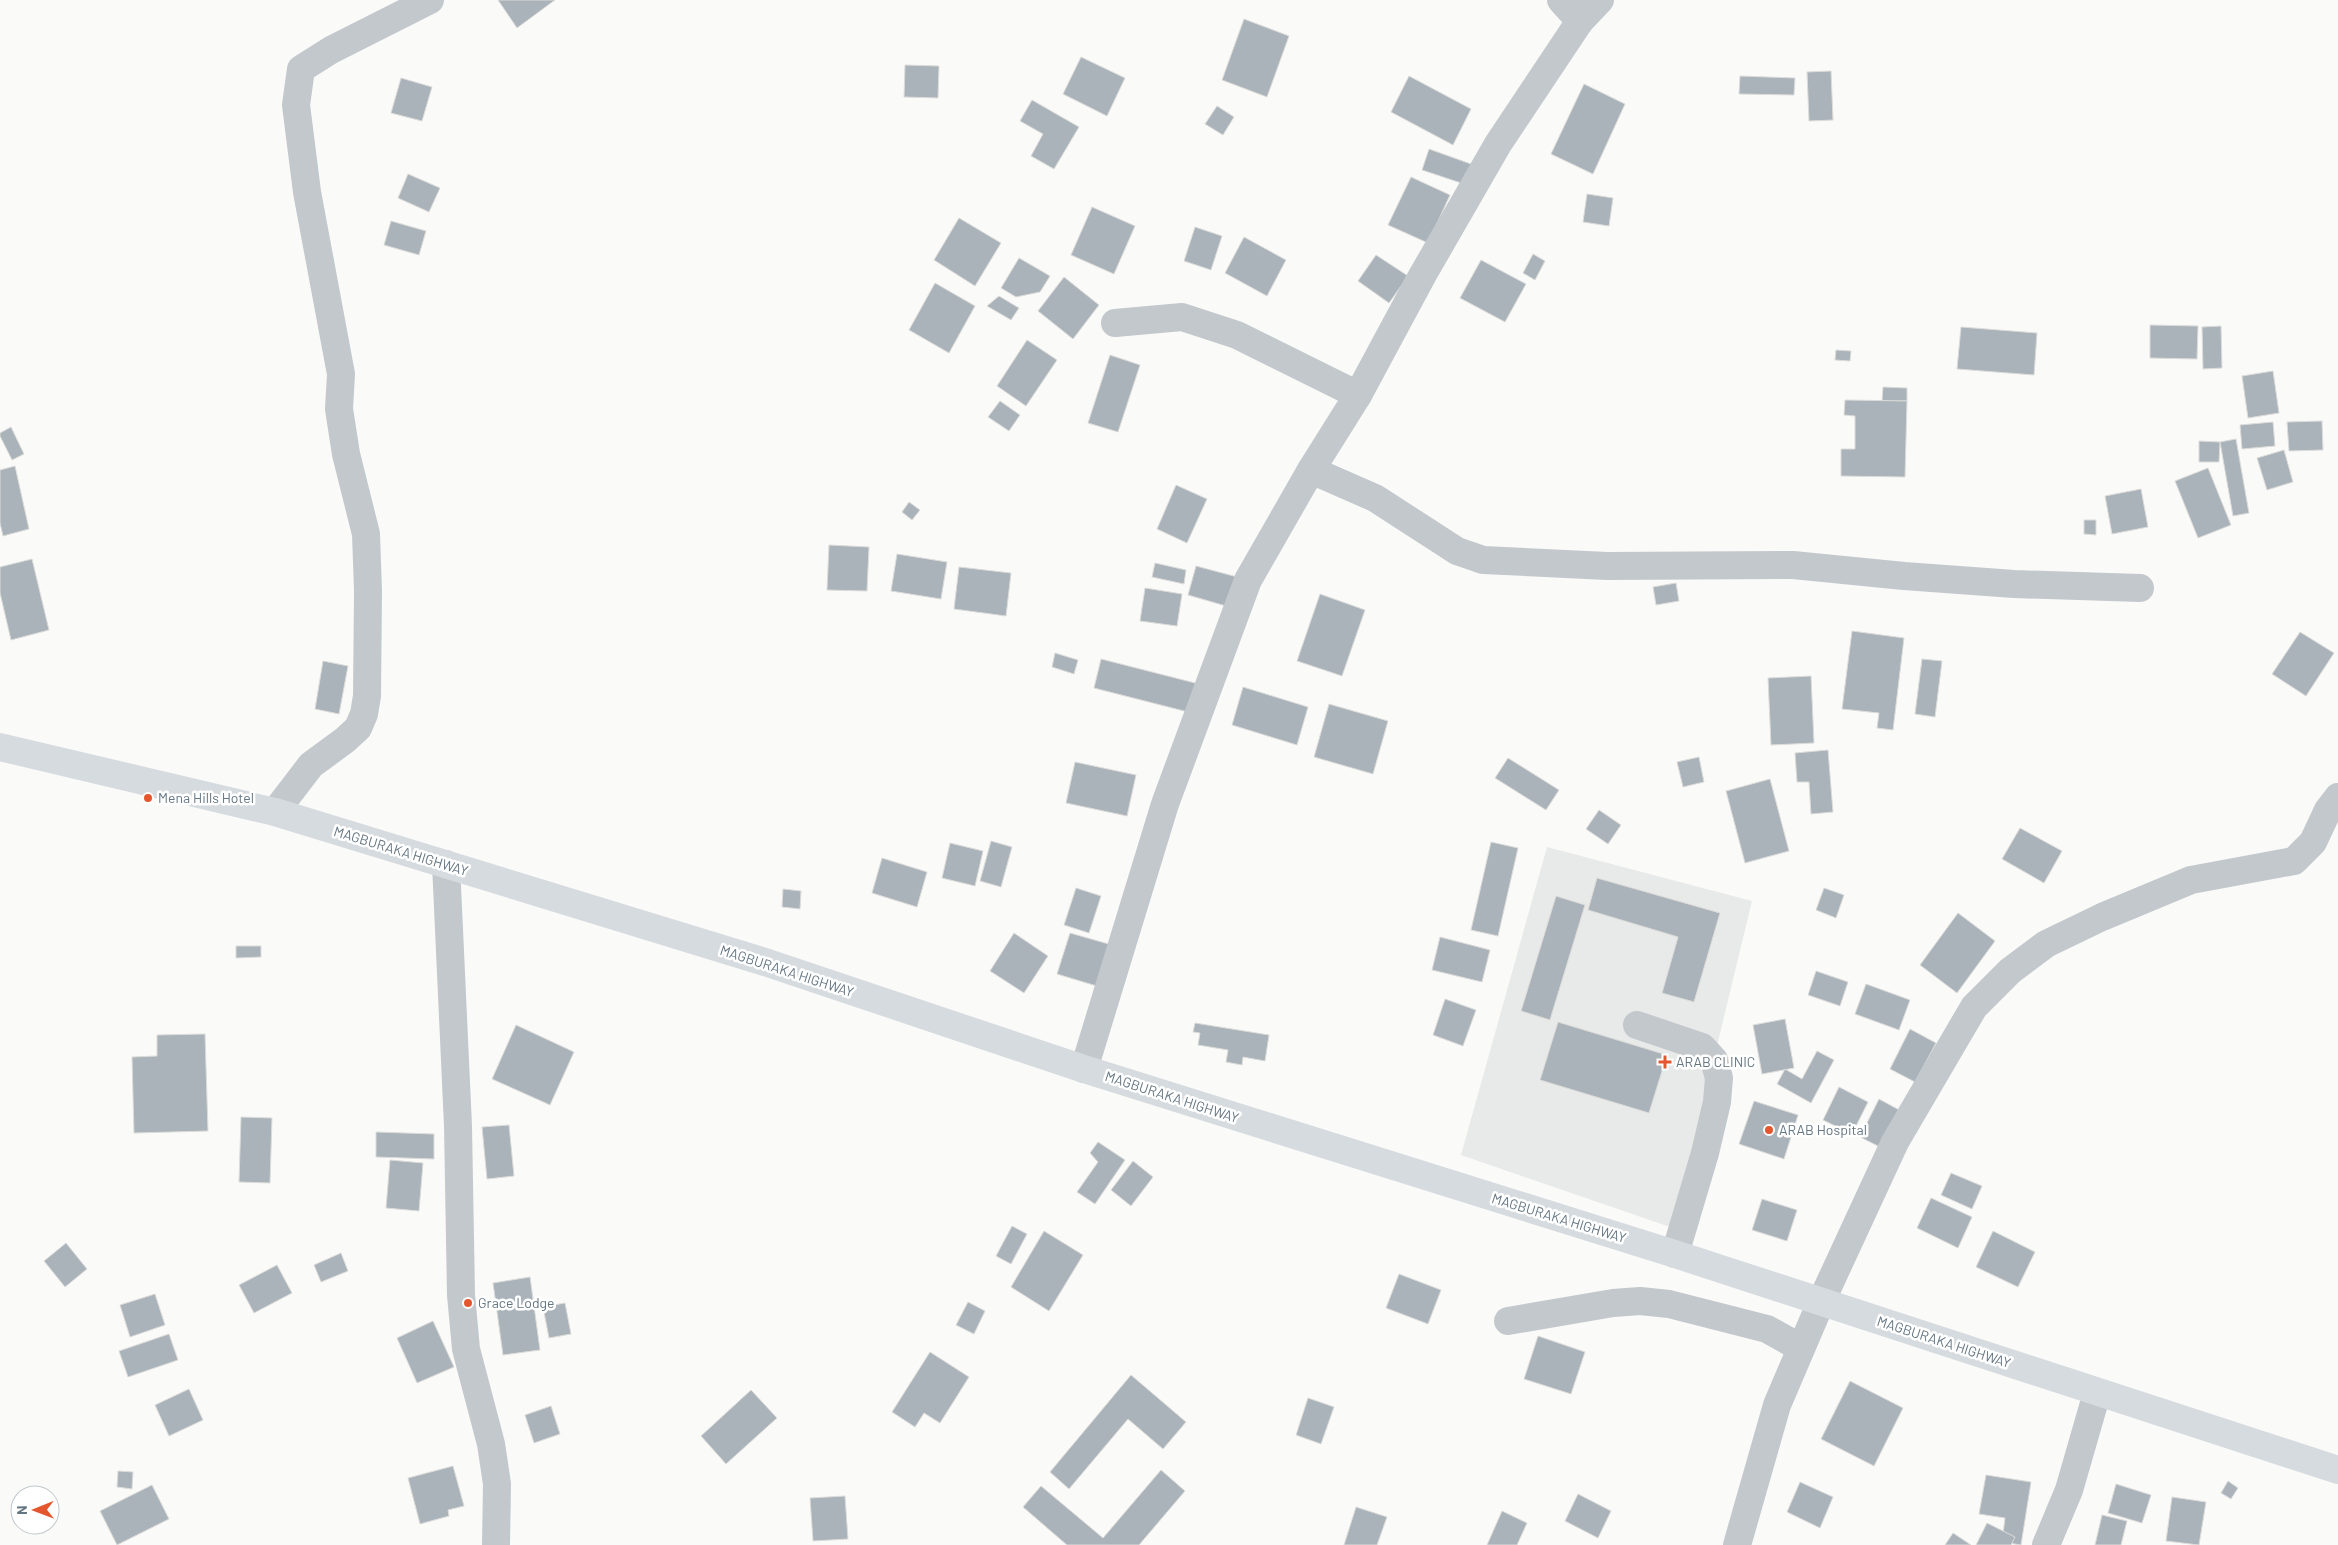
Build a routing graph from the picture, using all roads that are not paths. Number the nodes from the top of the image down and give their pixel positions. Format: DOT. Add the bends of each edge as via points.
graph roads {
  1 [pos="430,0"];
  2 [pos="1561,0"];
  3 [pos="1600,0"];
  4 [pos="1580,21"];
  5 [pos="1115,323"];
  6 [pos="1358,395"];
  7 [pos="1311,470"];
  8 [pos="2140,588"];
  9 [pos="0,747"];
  10 [pos="2338,797"];
  11 [pos="275,812"];
  12 [pos="446,864"];
  13 [pos="1637,1025"];
  14 [pos="1084,1069"];
  15 [pos="1675,1254"];
  16 [pos="1821,1302"];
  17 [pos="1508,1321"];
  18 [pos="1801,1348"];
  19 [pos="2097,1393"];
  20 [pos="2338,1470"];
  21 [pos="496,1545"];
  22 [pos="1737,1545"];
  23 [pos="2046,1545"];
  1 -- 11 [label="street" via="300,69 296,105 306,182 341,374 339,408 346,454 366,534 367,696 358,728 311,765"];
  2 -- 4 [label="street"];
  3 -- 4 [label="street"];
  4 -- 6 [label="street" via="1498,144"];
  5 -- 6 [label="street" via="1182,316 1237,335"];
  6 -- 7 [label="street"];
  7 -- 8 [label="street" via="1375,498 1457,551 1483,560 1606,566 1793,565 2014,584"];
  7 -- 14 [label="street" via="1248,580 1165,804"];
  9 -- 11 [label="main road, MAGBURAKA HIGHWAY"];
  10 -- 16 [label="street" via="2328,810 2314,842 2294,861 2191,880 2046,944 2010,970 1974,1007 1895,1142"];
  11 -- 12 [label="main road, MAGBURAKA HIGHWAY"];
  12 -- 14 [label="main road, MAGBURAKA HIGHWAY" via="765,962"];
  12 -- 21 [label="street" via="458,1126 461,1295 466,1349 491,1444 497,1484"];
  13 -- 15 [label="street" via="1702,1047 1714,1060 1719,1078 1705,1153"];
  14 -- 15 [label="main road, MAGBURAKA HIGHWAY"];
  15 -- 16 [label="main road, MAGBURAKA HIGHWAY"];
  16 -- 18 [label="street"];
  16 -- 19 [label="main road, MAGBURAKA HIGHWAY"];
  17 -- 18 [label="street" via="1613,1302 1640,1301 1669,1304 1767,1329"];
  18 -- 22 [label="street" via="1777,1405"];
  19 -- 20 [label="main road, MAGBURAKA HIGHWAY"];
  19 -- 23 [label="street" via="2069,1490"];
}
